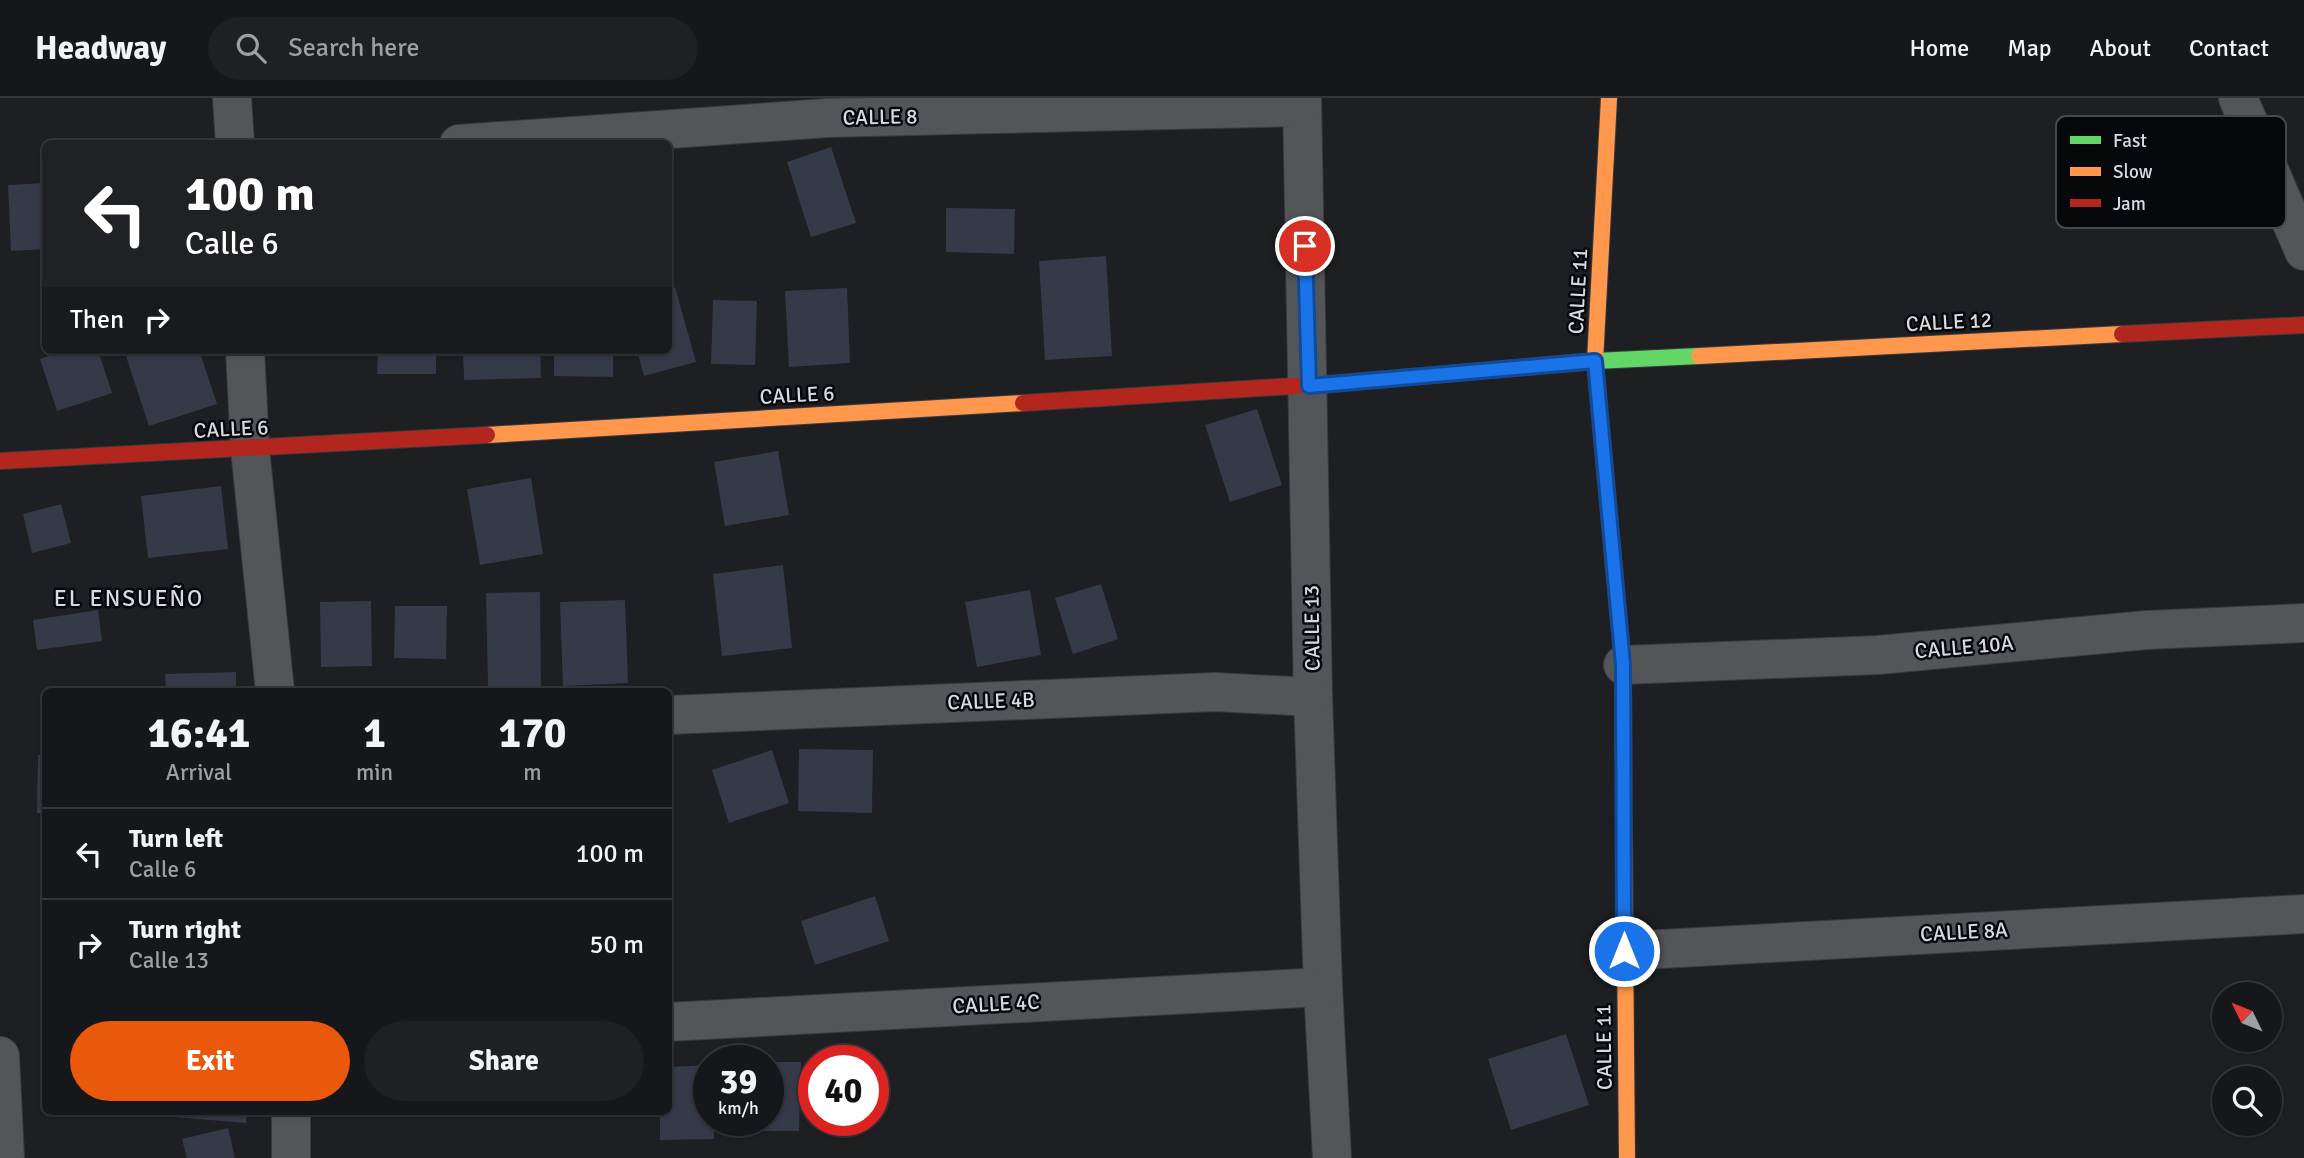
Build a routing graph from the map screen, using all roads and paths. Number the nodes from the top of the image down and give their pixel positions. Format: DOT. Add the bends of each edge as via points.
graph roads {
  1 [pos="232,98"];
  2 [pos="1609,98"];
  3 [pos="2238,98"];
  4 [pos="1302,103"];
  5 [pos="825,108"];
  6 [pos="2246,116"];
  7 [pos="235,140"];
  8 [pos="500,140"];
  9 [pos="2286,209"];
  10 [pos="2304,251"];
  11 [pos="2304,325"];
  12 [pos="245,354"];
  13 [pos="1595,361"];
  14 [pos="1309,386"];
  15 [pos="250,449"];
  16 [pos="0,461"];
  17 [pos="2304,623"];
  18 [pos="1623,665"];
  19 [pos="275,688"];
  20 [pos="1313,697"];
  21 [pos="672,715"];
  22 [pos="2304,914"];
  23 [pos="1624,951"];
  24 [pos="1323,987"];
  25 [pos="672,1022"];
  26 [pos="0,1056"];
  27 [pos="291,1115"];
  28 [pos="5,1158"];
  29 [pos="292,1158"];
  30 [pos="1332,1158"];
  31 [pos="1627,1158"];
  1 -- 7 [label="street"];
  2 -- 13 [label="street, CALLE 11"];
  3 -- 6 [label="street"];
  4 -- 5 [label="street, CALLE 8"];
  4 -- 14 [label="street, CALLE 13"];
  5 -- 8 [label="street, CALLE 8"];
  9 -- 10 [label="street"];
  11 -- 13 [label="street, CALLE 12"];
  12 -- 15 [label="street"];
  13 -- 14 [label="street, CALLE 6"];
  13 -- 18 [label="street, CALLE 11"];
  14 -- 15 [label="street, CALLE 6"];
  14 -- 20 [label="street, CALLE 13"];
  15 -- 16 [label="street, CALLE 6"];
  15 -- 19 [label="street"];
  17 -- 18 [label="street, CALLE 10A" via="2147,630 1878,656"];
  18 -- 23 [label="street, CALLE 11"];
  20 -- 21 [label="street, CALLE 4B" via="1215,692"];
  20 -- 24 [label="street, CALLE 13"];
  22 -- 23 [label="street, CALLE 8A"];
  23 -- 31 [label="street, CALLE 11"];
  24 -- 25 [label="street, CALLE 4C"];
  24 -- 30 [label="street, CALLE 13"];
  26 -- 28 [label="street"];
  27 -- 29 [label="street"];
}
